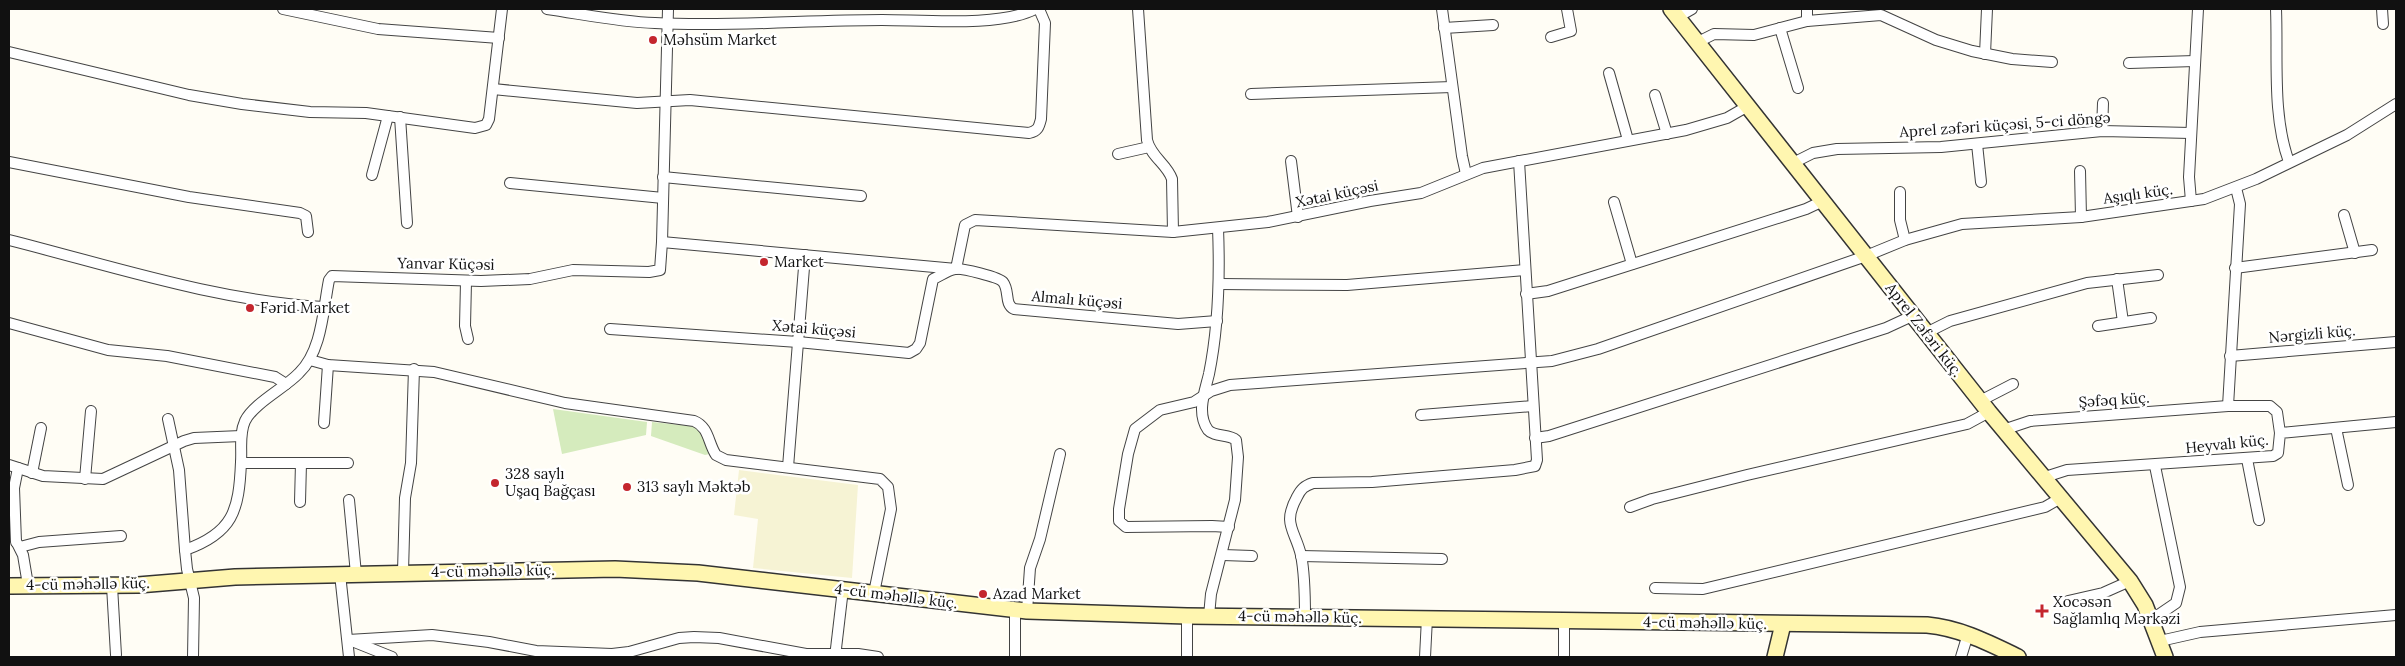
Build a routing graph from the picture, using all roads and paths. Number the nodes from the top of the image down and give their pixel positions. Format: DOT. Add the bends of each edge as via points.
graph roads {
  1 [pos="283,9"];
  2 [pos="502,9"];
  3 [pos="547,9"];
  4 [pos="668,9"];
  5 [pos="1035,9"];
  6 [pos="1039,9"];
  7 [pos="1138,9"];
  8 [pos="1442,9"];
  9 [pos="1567,9"];
  10 [pos="1692,9"];
  11 [pos="1807,9"];
  12 [pos="1987,9"];
  13 [pos="2198,9"];
  14 [pos="2276,9"];
  15 [pos="2382,9"];
  16 [pos="1881,12"];
  17 [pos="1675,13"];
  18 [pos="1807,21"];
  19 [pos="668,24"];
  20 [pos="2383,24"];
  21 [pos="1493,25"];
  22 [pos="1444,28"];
  23 [pos="1780,28"];
  24 [pos="1551,37"];
  25 [pos="499,38"];
  26 [pos="1698,42"];
  27 [pos="9,52"];
  28 [pos="1985,54"];
  29 [pos="2195,61"];
  30 [pos="2052,62"];
  31 [pos="2129,63"];
  32 [pos="1609,73"];
  33 [pos="1452,87"];
  34 [pos="1798,88"];
  35 [pos="493,89"];
  36 [pos="1251,94"];
  37 [pos="1655,95"];
  38 [pos="665,101"];
  39 [pos="2103,103"];
  40 [pos="2396,104"];
  41 [pos="1748,106"];
  42 [pos="388,116"];
  43 [pos="400,117"];
  44 [pos="2102,131"];
  45 [pos="2191,133"];
  46 [pos="1667,134"];
  47 [pos="1628,140"];
  48 [pos="1977,144"];
  49 [pos="1149,147"];
  50 [pos="1118,154"];
  51 [pos="1291,161"];
  52 [pos="1519,161"];
  53 [pos="9,162"];
  54 [pos="2289,162"];
  55 [pos="1793,163"];
  56 [pos="2080,170"];
  57 [pos="1466,174"];
  58 [pos="372,175"];
  59 [pos="664,177"];
  60 [pos="1981,182"];
  61 [pos="510,183"];
  62 [pos="2236,188"];
  63 [pos="1900,192"];
  64 [pos="861,196"];
  65 [pos="663,198"];
  66 [pos="1823,201"];
  67 [pos="1614,202"];
  68 [pos="2191,202"];
  69 [pos="2344,215"];
  70 [pos="1298,217"];
  71 [pos="2081,217"];
  72 [pos="407,223"];
  73 [pos="1218,228"];
  74 [pos="308,232"];
  75 [pos="1173,232"];
  76 [pos="9,240"];
  77 [pos="1905,240"];
  78 [pos="662,242"];
  79 [pos="2372,250"];
  80 [pos="2355,253"];
  81 [pos="805,255"];
  82 [pos="1866,256"];
  83 [pos="1632,264"];
  84 [pos="2235,268"];
  85 [pos="956,269"];
  86 [pos="1525,270"];
  87 [pos="2158,275"];
  88 [pos="2117,280"];
  89 [pos="466,282"];
  90 [pos="1220,284"];
  91 [pos="1526,294"];
  92 [pos="324,308"];
  93 [pos="1912,316"];
  94 [pos="2151,318"];
  95 [pos="1218,321"];
  96 [pos="2123,322"];
  97 [pos="9,323"];
  98 [pos="2098,326"];
  99 [pos="610,329"];
  100 [pos="1926,333"];
  101 [pos="468,339"];
  102 [pos="798,342"];
  103 [pos="2396,342"];
  104 [pos="2230,356"];
  105 [pos="310,360"];
  106 [pos="1530,362"];
  107 [pos="328,365"];
  108 [pos="414,369"];
  109 [pos="286,384"];
  110 [pos="2013,384"];
  111 [pos="1203,396"];
  112 [pos="1533,406"];
  113 [pos="1984,406"];
  114 [pos="2228,406"];
  115 [pos="91,410"];
  116 [pos="1421,415"];
  117 [pos="168,419"];
  118 [pos="2396,422"];
  119 [pos="324,423"];
  120 [pos="41,428"];
  121 [pos="2336,428"];
  122 [pos="2003,430"];
  123 [pos="2280,432"];
  124 [pos="241,436"];
  125 [pos="1535,438"];
  126 [pos="173,445"];
  127 [pos="1060,454"];
  128 [pos="2247,459"];
  129 [pos="241,463"];
  130 [pos="301,463"];
  131 [pos="348,463"];
  132 [pos="2155,466"];
  133 [pos="13,467"];
  134 [pos="788,467"];
  135 [pos="32,473"];
  136 [pos="2042,478"];
  137 [pos="85,479"];
  138 [pos="2348,485"];
  139 [pos="2060,499"];
  140 [pos="348,500"];
  141 [pos="300,502"];
  142 [pos="1630,508"];
  143 [pos="2260,520"];
  144 [pos="1229,527"];
  145 [pos="121,536"];
  146 [pos="15,544"];
  147 [pos="185,550"];
  148 [pos="1223,556"];
  149 [pos="1252,556"];
  150 [pos="1301,556"];
  151 [pos="1442,559"];
  152 [pos="403,572"];
  153 [pos="340,574"];
  154 [pos="356,574"];
  155 [pos="191,580"];
  156 [pos="2130,581"];
  157 [pos="28,585"];
  158 [pos="9,586"];
  159 [pos="112,586"];
  160 [pos="1655,588"];
  161 [pos="843,589"];
  162 [pos="874,593"];
  163 [pos="2068,601"];
  164 [pos="1021,610"];
  165 [pos="1187,616"];
  166 [pos="1209,616"];
  167 [pos="2396,616"];
  168 [pos="1305,617"];
  169 [pos="1427,618"];
  170 [pos="1564,620"];
  171 [pos="2151,620"];
  172 [pos="1784,624"];
  173 [pos="1968,634"];
  174 [pos="348,640"];
  175 [pos="2160,641"];
  176 [pos="116,655"];
  177 [pos="805,656"];
  178 [pos="835,656"];
  179 [pos="193,657"];
  180 [pos="349,657"];
  181 [pos="392,657"];
  182 [pos="878,657"];
  183 [pos="1015,657"];
  184 [pos="1187,657"];
  185 [pos="1425,657"];
  186 [pos="1564,657"];
  187 [pos="1775,657"];
  188 [pos="1961,657"];
  189 [pos="2018,657"];
  190 [pos="2165,657"];
  1 -- 25 [label="street" via="378,29"];
  2 -- 25 [label="street"];
  3 -- 19 [label="street"];
  4 -- 19 [label="street, Yanvar Küçəsi"];
  5 -- 19 [label="street" via="1016,17 987,20"];
  6 -- 38 [label="street" via="1045,23 1041,119 1035,131 1029,133 690,100"];
  7 -- 49 [label="street"];
  8 -- 22 [label="street"];
  9 -- 24 [label="street" via="1570,31"];
  10 -- 17 [label="street"];
  11 -- 18 [label="street"];
  12 -- 28 [label="street"];
  13 -- 29 [label="street"];
  14 -- 54 [label="street" via="2280,120"];
  15 -- 20 [label="street"];
  16 -- 18 [label="street"];
  16 -- 28 [label="street" via="1936,40"];
  17 -- 26 [label="street, Aprel Zəfəri küç."];
  18 -- 23 [label="street"];
  19 -- 38 [label="street, Yanvar Küçəsi"];
  21 -- 22 [label="street"];
  22 -- 33 [label="street"];
  23 -- 26 [label="street" via="1754,35 1714,34"];
  23 -- 34 [label="street"];
  25 -- 35 [label="street"];
  26 -- 41 [label="street, Aprel Zəfəri küç."];
  27 -- 42 [label="street" via="242,104"];
  28 -- 30 [label="street"];
  29 -- 31 [label="street"];
  29 -- 45 [label="street"];
  32 -- 47 [label="street"];
  33 -- 36 [label="street"];
  33 -- 57 [label="street"];
  35 -- 38 [label="street" via="637,103"];
  35 -- 43 [label="street" via="489,119 481,128"];
  37 -- 46 [label="street"];
  38 -- 59 [label="street, Yanvar Küçəsi"];
  39 -- 44 [label="street"];
  40 -- 54 [label="street, Aşıqlı küç." via="2347,135"];
  41 -- 46 [label="street, Xətai küçəsi" via="1727,118"];
  41 -- 55 [label="street, Aprel Zəfəri küç."];
  42 -- 43 [label="street"];
  42 -- 58 [label="street"];
  43 -- 72 [label="street"];
  44 -- 45 [label="street, Aprel zəfəri küçəsi, 5-ci döngə"];
  44 -- 48 [label="street, Aprel zəfəri küçəsi, 5-ci döngə"];
  45 -- 68 [label="street"];
  46 -- 47 [label="street, Xətai küçəsi"];
  47 -- 52 [label="street, Xətai küçəsi"];
  48 -- 55 [label="street, Aprel zəfəri küçəsi, 5-ci döngə" via="1837,149 1813,153"];
  48 -- 60 [label="street"];
  49 -- 50 [label="street"];
  49 -- 75 [label="street" via="1172,179"];
  51 -- 70 [label="street"];
  52 -- 57 [label="street, Xətai küçəsi"];
  52 -- 86 [label="street"];
  53 -- 74 [label="street" via="189,197 300,213 306,216"];
  54 -- 62 [label="street, Aşıqlı küç."];
  55 -- 66 [label="street, Aprel Zəfəri küç."];
  56 -- 71 [label="street"];
  57 -- 70 [label="street, Xətai küçəsi" via="1421,193"];
  59 -- 64 [label="street"];
  59 -- 65 [label="street, Yanvar Küçəsi"];
  61 -- 65 [label="street"];
  62 -- 68 [label="street, Aşıqlı küç."];
  62 -- 84 [label="street" via="2240,204"];
  63 -- 77 [label="street" via="1900,220"];
  65 -- 78 [label="street, Yanvar Küçəsi"];
  66 -- 82 [label="street, Aprel Zəfəri küç."];
  66 -- 83 [label="street"];
  67 -- 83 [label="street"];
  68 -- 71 [label="street, Aşıqlı küç."];
  69 -- 80 [label="street"];
  70 -- 73 [label="street, Xətai küçəsi"];
  71 -- 77 [label="street, Aşıqlı küç." via="1962,224"];
  73 -- 75 [label="street, Xətai küçəsi"];
  73 -- 90 [label="street"];
  75 -- 85 [label="street, Xətai küçəsi" via="975,220 965,226"];
  76 -- 92 [label="street" via="228,296"];
  77 -- 82 [label="street, Aşıqlı küç."];
  78 -- 81 [label="street"];
  78 -- 89 [label="street, Yanvar Küçəsi" via="662,265 655,272 573,270 530,279"];
  79 -- 80 [label="street"];
  80 -- 84 [label="street"];
  81 -- 85 [label="street"];
  81 -- 102 [label="street"];
  82 -- 93 [label="street, Aprel Zəfəri küç."];
  82 -- 106 [label="street, Aşıqlı küç." via="1598,349 1552,361"];
  83 -- 91 [label="street" via="1548,291"];
  84 -- 104 [label="street"];
  85 -- 95 [label="street, Almalı küçəsi" via="998,278 1007,289 1010,307 1014,309 1178,324"];
  85 -- 102 [label="street, Xətai küçəsi" via="933,279 920,343 908,353"];
  86 -- 90 [label="street" via="1347,285"];
  86 -- 91 [label="street"];
  87 -- 88 [label="street"];
  88 -- 96 [label="street"];
  88 -- 100 [label="street" via="2087,283 1950,321"];
  89 -- 92 [label="street, Yanvar Küçəsi" via="337,275 329,280"];
  89 -- 101 [label="street" via="465,326"];
  90 -- 95 [label="street"];
  91 -- 106 [label="street"];
  92 -- 105 [label="street, Yanvar Küçəsi"];
  93 -- 100 [label="street, Aprel Zəfəri küç."];
  93 -- 125 [label="street" via="1886,328"];
  94 -- 96 [label="street"];
  95 -- 111 [label="street"];
  96 -- 98 [label="street"];
  97 -- 109 [label="street" via="108,350 167,356 274,376"];
  99 -- 102 [label="street, Xətai küçəsi"];
  100 -- 113 [label="street, Aprel Zəfəri küç."];
  102 -- 134 [label="street"];
  103 -- 104 [label="street, Nərgizli küç."];
  104 -- 114 [label="street"];
  105 -- 107 [label="street"];
  105 -- 109 [label="street, Yanvar Küçəsi"];
  106 -- 111 [label="street, Aşıqlı küç." via="1230,386"];
  106 -- 112 [label="street"];
  107 -- 108 [label="street"];
  107 -- 119 [label="street"];
  108 -- 134 [label="street" via="573,405 694,421 705,429 716,456"];
  108 -- 152 [label="street"];
  109 -- 124 [label="street, Yanvar Küçəsi" via="250,414"];
  110 -- 113 [label="street"];
  111 -- 144 [label="street" via="1208,430 1231,436 1238,445 1237,486"];
  111 -- 144 [label="street, Aşıqlı küç." via="1194,402 1154,413 1135,429 1119,508 1120,521 1126,527"];
  112 -- 116 [label="street"];
  112 -- 125 [label="street"];
  113 -- 122 [label="street, Aprel Zəfəri küç."];
  113 -- 142 [label="street" via="1967,424 1747,475"];
  114 -- 122 [label="street, Şəfəq küç." via="2030,421"];
  114 -- 123 [label="street, Şəfəq küç." via="2270,406 2274,408"];
  115 -- 137 [label="street"];
  117 -- 126 [label="street"];
  118 -- 121 [label="street, Heyvalı küç."];
  120 -- 135 [label="street"];
  121 -- 123 [label="street, Heyvalı küç."];
  121 -- 138 [label="street"];
  122 -- 136 [label="street, Aprel Zəfəri küç."];
  123 -- 128 [label="street, Heyvalı küç." via="2278,453"];
  124 -- 126 [label="street" via="194,438"];
  124 -- 129 [label="street, Yanvar Küçəsi"];
  125 -- 150 [label="street" via="1537,460 1532,468 1306,486 1301,489 1289,516"];
  126 -- 137 [label="street" via="114,476"];
  126 -- 147 [label="street" via="179,470"];
  127 -- 164 [label="street"];
  128 -- 132 [label="street, Heyvalı küç."];
  128 -- 143 [label="street"];
  129 -- 130 [label="street"];
  129 -- 147 [label="street, Yanvar Küçəsi" via="236,505 230,522 216,536"];
  130 -- 131 [label="street"];
  130 -- 141 [label="street"];
  132 -- 136 [label="street, Heyvalı küç." via="2067,470"];
  132 -- 171 [label="street" via="2180,588 2176,603"];
  133 -- 135 [label="street"];
  133 -- 146 [label="street"];
  134 -- 162 [label="street" via="884,482 892,501"];
  135 -- 137 [label="street"];
  136 -- 139 [label="street, Aprel Zəfəri küç."];
  139 -- 156 [label="street, Aprel Zəfəri küç."];
  139 -- 160 [label="street" via="2044,507 1754,578 1703,589"];
  140 -- 154 [label="street"];
  144 -- 148 [label="street"];
  145 -- 146 [label="street"];
  146 -- 157 [label="street"];
  147 -- 155 [label="street"];
  148 -- 149 [label="street"];
  148 -- 166 [label="street"];
  150 -- 151 [label="street"];
  150 -- 168 [label="street"];
  152 -- 154 [label="street, 4-cü məhəllə küç."];
  152 -- 161 [label="street, 4-cü məhəllə küç." via="615,569 698,573"];
  153 -- 154 [label="street, 4-cü məhəllə küç."];
  153 -- 155 [label="street, 4-cü məhəllə küç."];
  153 -- 174 [label="street"];
  155 -- 159 [label="street, 4-cü məhəllə küç."];
  155 -- 179 [label="street" via="194,598"];
  156 -- 163 [label="street" via="2109,591"];
  156 -- 171 [label="street, Aprel Zəfəri küç."];
  157 -- 158 [label="street, 4-cü məhəllə küç."];
  157 -- 159 [label="street, 4-cü məhəllə küç."];
  159 -- 176 [label="street"];
  161 -- 162 [label="street, 4-cü məhəllə küç."];
  161 -- 178 [label="street"];
  162 -- 164 [label="street, 4-cü məhəllə küç."];
  164 -- 165 [label="street, 4-cü məhəllə küç."];
  164 -- 183 [label="street"];
  165 -- 166 [label="street, 4-cü məhəllə küç."];
  165 -- 184 [label="street"];
  166 -- 168 [label="street, 4-cü məhəllə küç."];
  167 -- 175 [label="street" via="2200,632"];
  168 -- 169 [label="street, 4-cü məhəllə küç."];
  169 -- 170 [label="street, 4-cü məhəllə küç."];
  169 -- 185 [label="street"];
  170 -- 172 [label="street, 4-cü məhəllə küç."];
  170 -- 186 [label="street"];
  171 -- 175 [label="street, Aprel Zəfəri küç."];
  172 -- 173 [label="street, 4-cü məhəllə küç." via="1927,625"];
  172 -- 187 [label="street"];
  173 -- 188 [label="street"];
  173 -- 189 [label="street, 4-cü məhəllə küç."];
  174 -- 177 [label="street" via="432,635 536,651 612,654 694,637 719,638"];
  174 -- 180 [label="street"];
  174 -- 181 [label="street"];
  175 -- 190 [label="street, Aprel Zəfəri küç."];
  177 -- 178 [label="street"];
  178 -- 182 [label="street"];
}
